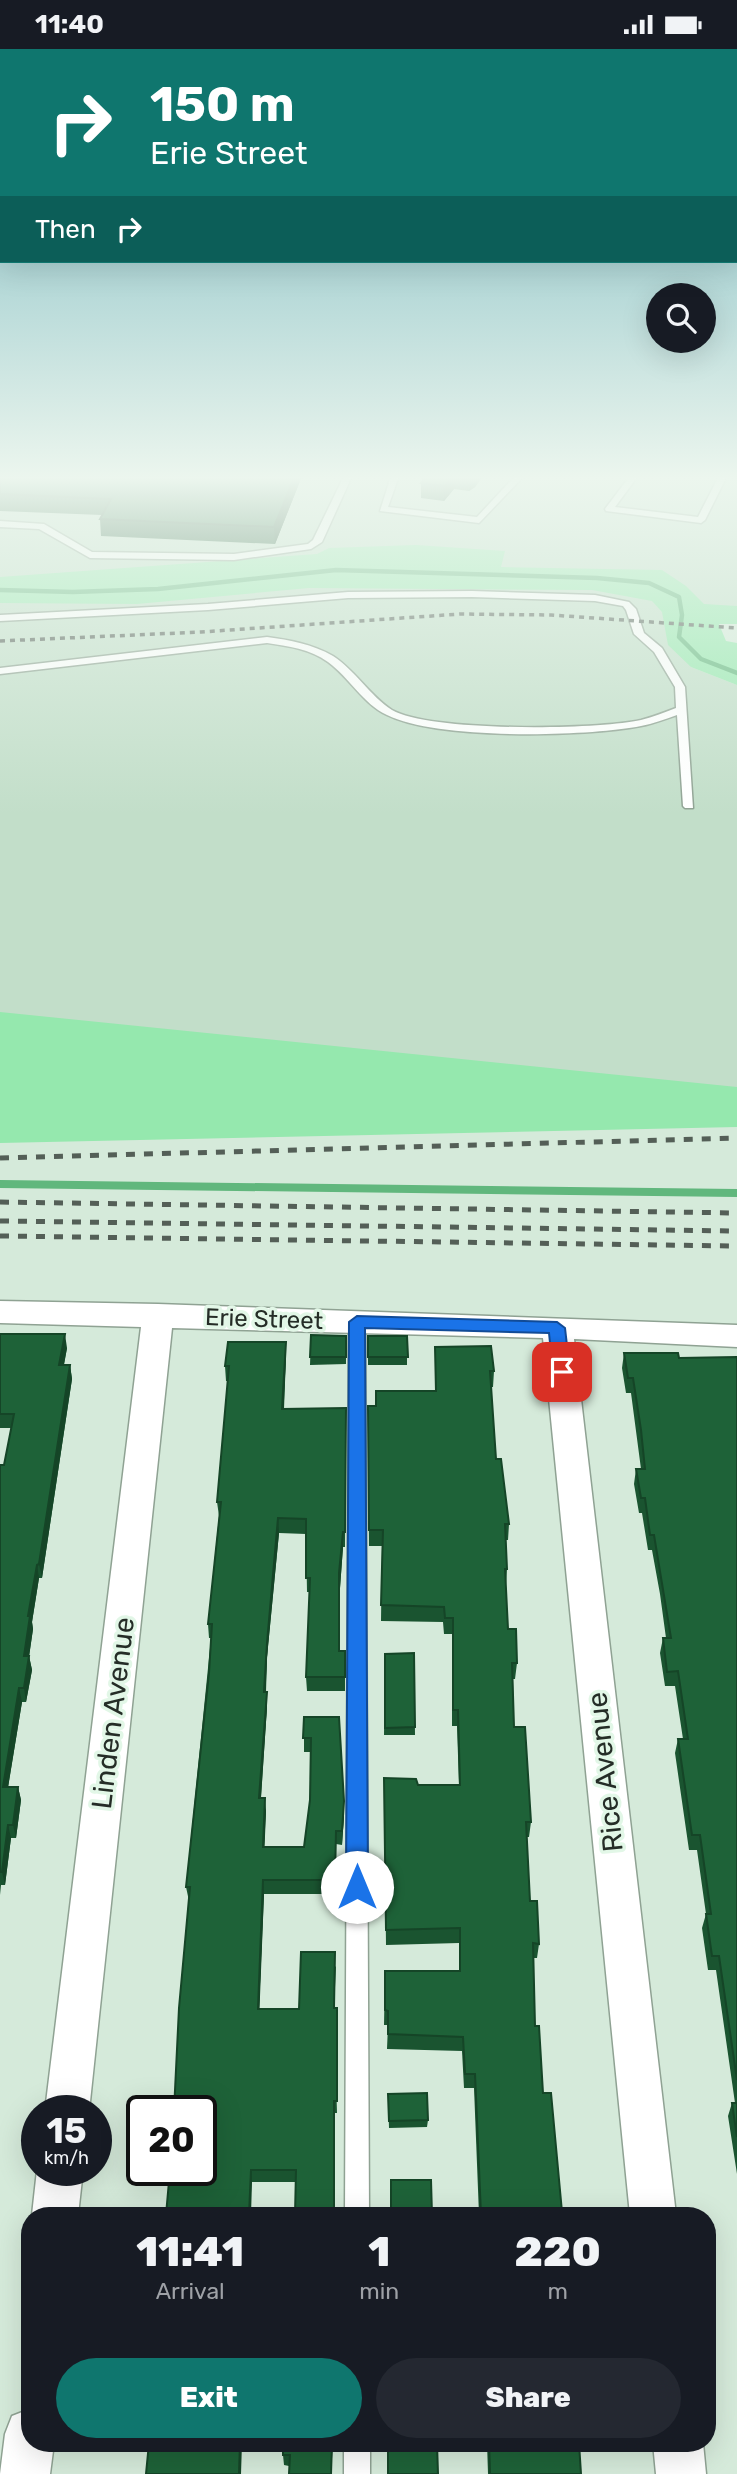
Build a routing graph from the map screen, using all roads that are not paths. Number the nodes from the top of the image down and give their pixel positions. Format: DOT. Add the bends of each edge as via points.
graph roads {
  1 [pos="0,618"];
  2 [pos="0,671"];
  3 [pos="681,710"];
  4 [pos="689,806"];
  5 [pos="0,1312"];
  6 [pos="158,1315"];
  7 [pos="357,1322"];
  8 [pos="557,1328"];
  9 [pos="737,1336"];
  10 [pos="69,2095"];
  11 [pos="58,2186"];
  12 [pos="56,2207"];
  13 [pos="357,2207"];
  14 [pos="652,2207"];
  15 [pos="28,2452"];
  16 [pos="357,2452"];
  17 [pos="679,2452"];
  18 [pos="25,2474"];
  19 [pos="357,2474"];
  20 [pos="681,2474"];
  1 -- 3 [label="lane" via="348,595 595,598 631,609 639,634 658,650 680,687"];
  2 -- 3 [label="lane" via="267,641 300,645 331,659 390,713 437,727 605,727 641,723"];
  3 -- 4 [label="lane"];
  5 -- 6 [label="street, Erie Street"];
  6 -- 7 [label="street, Erie Street"];
  6 -- 10 [label="street, Linden Avenue"];
  7 -- 8 [label="street, Erie Street"];
  7 -- 13 [label="lane"];
  8 -- 9 [label="street, Erie Street"];
  8 -- 14 [label="street, Rice Avenue"];
  11 -- 12 [label="street"];
  15 -- 18 [label="street"];
  16 -- 19 [label="lane"];
  17 -- 20 [label="street"];
}
